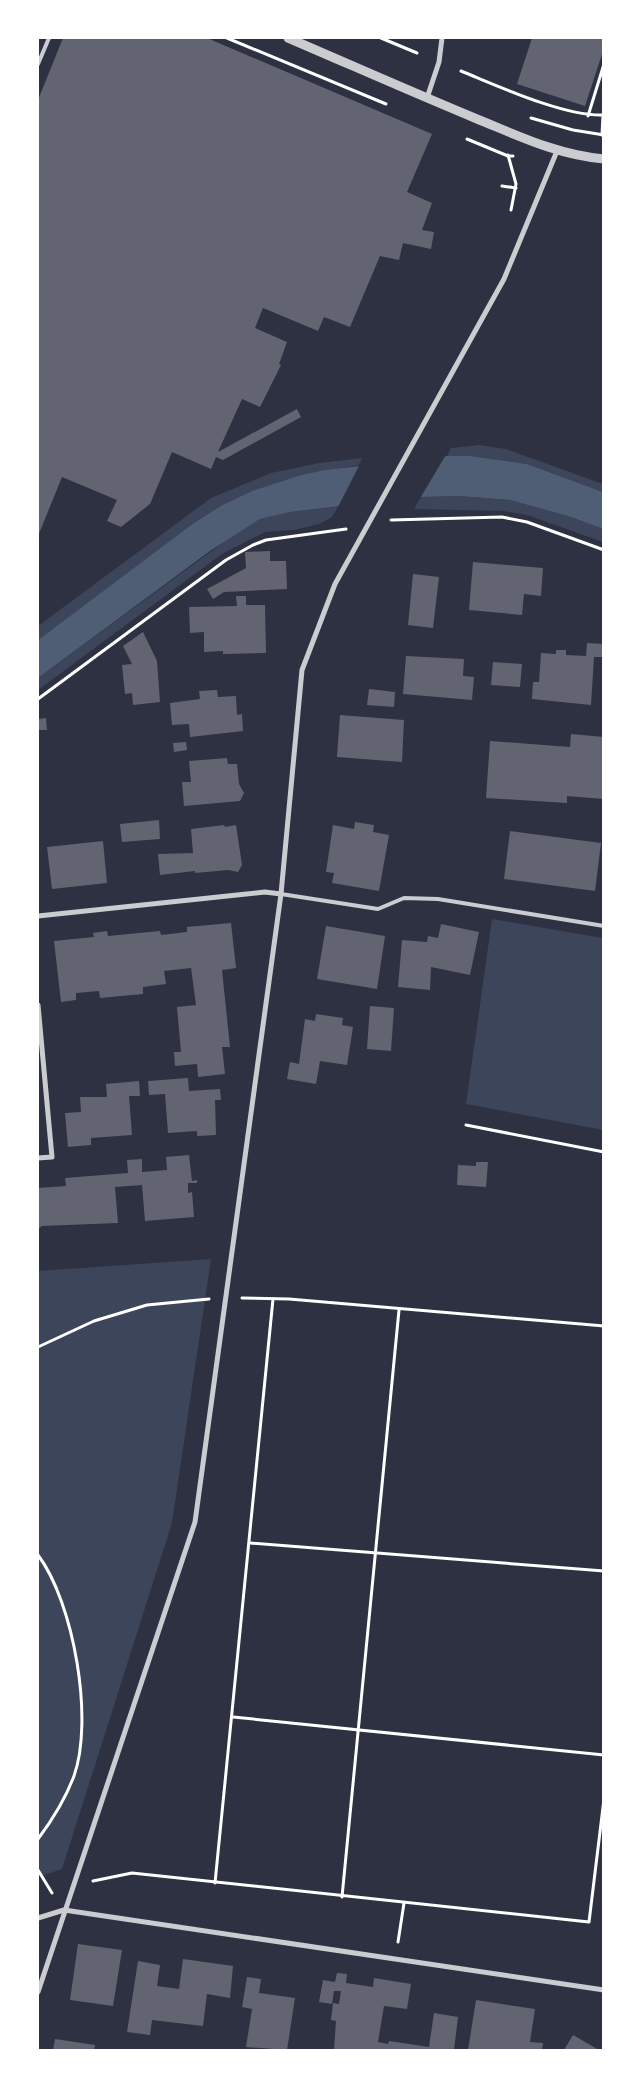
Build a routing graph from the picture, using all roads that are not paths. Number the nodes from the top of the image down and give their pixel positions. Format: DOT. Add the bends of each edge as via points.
graph roads {
  1 [pos="48,38"];
  2 [pos="288,38"];
  3 [pos="442,38"];
  4 [pos="38,64"];
  5 [pos="427,98"];
  6 [pos="557,151"];
  7 [pos="604,159"];
  8 [pos="281,894"];
  9 [pos="38,916"];
  10 [pos="604,926"];
  11 [pos="38,1005"];
  12 [pos="38,1158"];
  13 [pos="64,1910"];
  14 [pos="38,1918"];
  15 [pos="604,1990"];
  16 [pos="38,1992"];
  1 -- 4 [label="lane"];
  2 -- 5 [label="street"];
  3 -- 5 [label="street" via="439,62"];
  5 -- 6 [label="street"];
  6 -- 7 [label="street"];
  6 -- 8 [label="street" via="504,279 335,584 302,670"];
  8 -- 9 [label="street" via="266,892"];
  8 -- 10 [label="lane" via="378,908 404,898 438,899"];
  8 -- 13 [label="street" via="195,1522"];
  11 -- 12 [label="street" via="52,1157"];
  13 -- 14 [label="street"];
  13 -- 15 [label="street"];
  13 -- 16 [label="street"];
}
